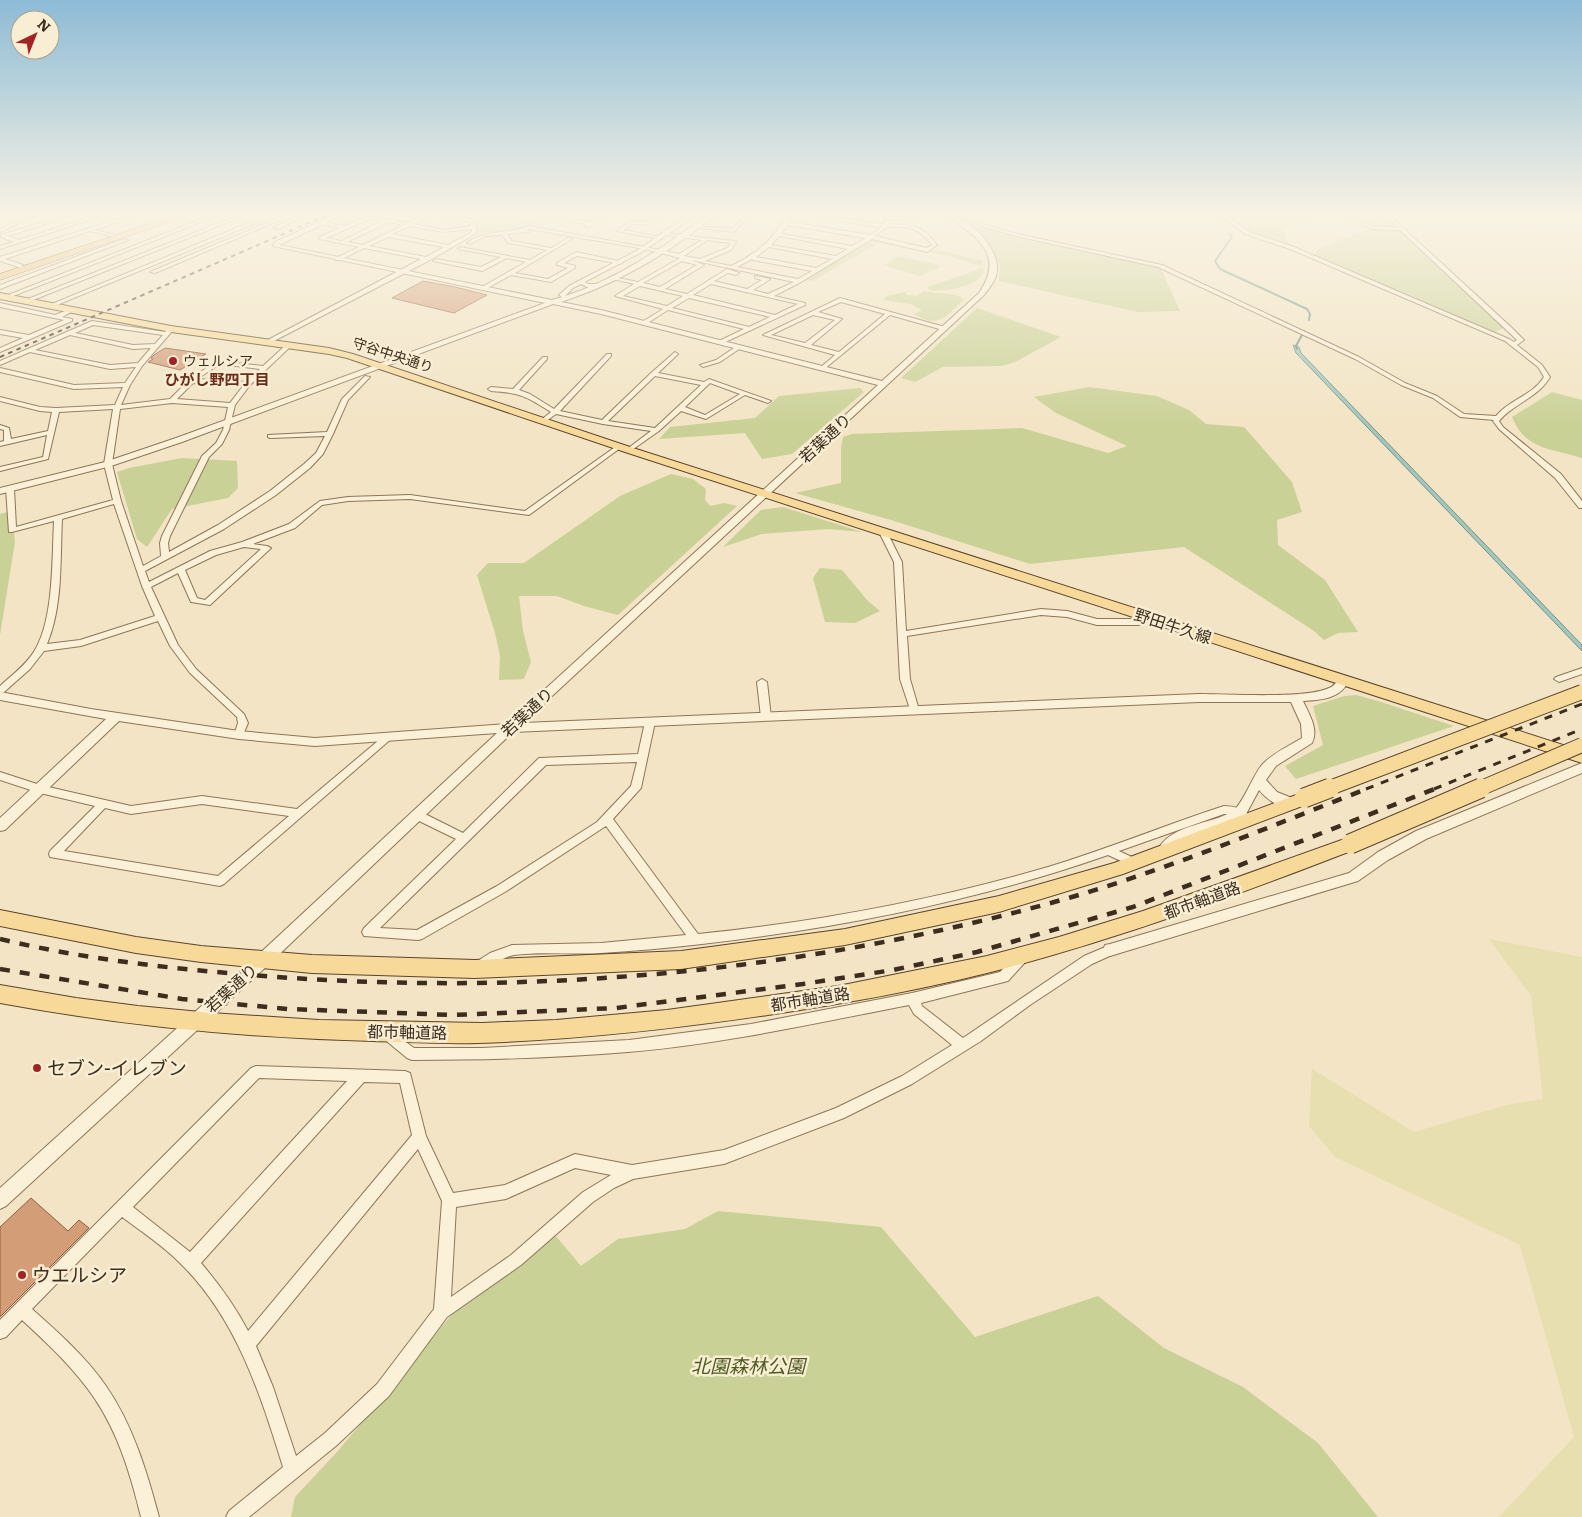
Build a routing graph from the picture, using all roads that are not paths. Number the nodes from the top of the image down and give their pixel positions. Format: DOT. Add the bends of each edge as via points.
graph roads {
  1 [pos="31,286"];
  2 [pos="65,286"];
  3 [pos="99,286"];
  4 [pos="376,286"];
  5 [pos="472,286"];
  6 [pos="488,286"];
  7 [pos="576,286"];
  8 [pos="587,286"];
  9 [pos="599,286"];
  10 [pos="636,286"];
  11 [pos="647,286"];
  12 [pos="666,286"];
  13 [pos="704,286"];
  14 [pos="726,286"];
  15 [pos="757,286"];
  16 [pos="789,286"];
  17 [pos="988,286"];
  18 [pos="1203,286"];
  19 [pos="1376,286"];
  20 [pos="1464,286"];
  21 [pos="484,288"];
  22 [pos="661,289"];
  23 [pos="748,291"];
  24 [pos="688,295"];
  25 [pos="3,296"];
  26 [pos="769,296"];
  27 [pos="26,301"];
  28 [pos="552,302"];
  29 [pos="0,305"];
  30 [pos="50,306"];
  31 [pos="667,308"];
  32 [pos="72,310"];
  33 [pos="813,313"];
  34 [pos="888,314"];
  35 [pos="56,317"];
  36 [pos="776,317"];
  37 [pos="644,323"];
  38 [pos="943,328"];
  39 [pos="750,329"];
  40 [pos="0,332"];
  41 [pos="169,332"];
  42 [pos="69,333"];
  43 [pos="29,337"];
  44 [pos="721,342"];
  45 [pos="266,343"];
  46 [pos="807,345"];
  47 [pos="1514,345"];
  48 [pos="156,346"];
  49 [pos="288,346"];
  50 [pos="739,346"];
  51 [pos="0,350"];
  52 [pos="28,350"];
  53 [pos="675,354"];
  54 [pos="840,354"];
  55 [pos="609,355"];
  56 [pos="545,358"];
  57 [pos="0,363"];
  58 [pos="140,365"];
  59 [pos="703,365"];
  60 [pos="377,366"];
  61 [pos="264,368"];
  62 [pos="822,368"];
  63 [pos="0,370"];
  64 [pos="653,374"];
  65 [pos="367,377"];
  66 [pos="191,381"];
  67 [pos="248,384"];
  68 [pos="706,384"];
  69 [pos="884,384"];
  70 [pos="127,385"];
  71 [pos="491,389"];
  72 [pos="515,390"];
  73 [pos="745,393"];
  74 [pos="0,399"];
  75 [pos="172,401"];
  76 [pos="768,401"];
  77 [pos="232,405"];
  78 [pos="117,407"];
  79 [pos="680,408"];
  80 [pos="56,410"];
  81 [pos="555,412"];
  82 [pos="1498,418"];
  83 [pos="543,421"];
  84 [pos="228,422"];
  85 [pos="603,422"];
  86 [pos="0,427"];
  87 [pos="657,430"];
  88 [pos="52,432"];
  89 [pos="330,434"];
  90 [pos="270,436"];
  91 [pos="8,442"];
  92 [pos="0,444"];
  93 [pos="624,448"];
  94 [pos="108,464"];
  95 [pos="0,469"];
  96 [pos="10,489"];
  97 [pos="0,491"];
  98 [pos="765,494"];
  99 [pos="117,501"];
  100 [pos="1582,506"];
  101 [pos="58,518"];
  102 [pos="883,532"];
  103 [pos="245,544"];
  104 [pos="165,557"];
  105 [pos="180,569"];
  106 [pos="141,570"];
  107 [pos="146,586"];
  108 [pos="1142,615"];
  109 [pos="160,617"];
  110 [pos="904,634"];
  111 [pos="41,648"];
  112 [pos="1582,671"];
  113 [pos="1559,679"];
  114 [pos="1343,680"];
  115 [pos="762,682"];
  116 [pos="0,691"];
  117 [pos="1582,692"];
  118 [pos="0,696"];
  119 [pos="1296,698"];
  120 [pos="914,710"];
  121 [pos="116,717"];
  122 [pos="766,717"];
  123 [pos="650,722"];
  124 [pos="510,728"];
  125 [pos="239,735"];
  126 [pos="388,737"];
  127 [pos="1582,746"];
  128 [pos="1582,757"];
  129 [pos="642,758"];
  130 [pos="1582,768"];
  131 [pos="0,776"];
  132 [pos="1259,779"];
  133 [pos="40,788"];
  134 [pos="1298,801"];
  135 [pos="104,803"];
  136 [pos="299,813"];
  137 [pos="417,815"];
  138 [pos="1244,817"];
  139 [pos="607,819"];
  140 [pos="0,826"];
  141 [pos="464,838"];
  142 [pos="1109,851"];
  143 [pos="1134,863"];
  144 [pos="0,918"];
  145 [pos="696,940"];
  146 [pos="1110,950"];
  147 [pos="1024,955"];
  148 [pos="263,960"];
  149 [pos="475,969"];
  150 [pos="0,994"];
  151 [pos="912,999"];
  152 [pos="194,1021"];
  153 [pos="384,1032"];
  154 [pos="962,1046"];
  155 [pos="362,1075"];
  156 [pos="419,1137"];
  157 [pos="632,1172"];
  158 [pos="0,1200"];
  159 [pos="450,1202"];
  160 [pos="122,1208"];
  161 [pos="190,1263"];
  162 [pos="21,1309"];
  163 [pos="442,1312"];
  164 [pos="0,1331"];
  165 [pos="248,1343"];
  166 [pos="292,1470"];
  167 [pos="150,1517"];
  168 [pos="236,1517"];
  1 -- 25 [label="street"];
  2 -- 27 [label="street"];
  3 -- 30 [label="street"];
  4 -- 45 [label="street"];
  5 -- 21 [label="street"];
  6 -- 21 [label="street"];
  7 -- 28 [label="street"];
  8 -- 9 [label="street"];
  9 -- 28 [label="street"];
  10 -- 31 [label="street" via="618,296"];
  11 -- 22 [label="street"];
  12 -- 22 [label="street"];
  13 -- 24 [label="street"];
  14 -- 23 [label="street"];
  15 -- 23 [label="street"];
  16 -- 26 [label="street"];
  17 -- 38 [label="street, 若葉通り"];
  18 -- 82 [label="street" via="1435,397 1462,416"];
  19 -- 47 [label="street" via="1493,333"];
  20 -- 47 [label="street" via="1521,340"];
  21 -- 28 [label="street"];
  22 -- 24 [label="street"];
  23 -- 26 [label="street"];
  24 -- 31 [label="street"];
  24 -- 36 [label="street"];
  25 -- 27 [label="main road, 守谷中央通り"];
  26 -- 36 [label="street" via="803,304"];
  27 -- 30 [label="main road, 守谷中央通り"];
  28 -- 37 [label="street"];
  28 -- 60 [label="street"];
  29 -- 35 [label="street"];
  30 -- 32 [label="main road, 守谷中央通り"];
  31 -- 37 [label="street"];
  31 -- 39 [label="street"];
  32 -- 35 [label="street"];
  32 -- 41 [label="main road, 守谷中央通り"];
  33 -- 34 [label="street" via="840,300"];
  33 -- 46 [label="street" via="839,319"];
  33 -- 46 [label="street" via="766,335"];
  34 -- 38 [label="street"];
  34 -- 54 [label="street"];
  35 -- 43 [label="street" via="70,320"];
  36 -- 39 [label="street"];
  37 -- 44 [label="street"];
  38 -- 69 [label="street, 若葉通り"];
  39 -- 44 [label="street"];
  40 -- 43 [label="street"];
  41 -- 42 [label="street" via="92,323"];
  41 -- 45 [label="main road, 守谷中央通り"];
  41 -- 48 [label="street"];
  42 -- 48 [label="street" via="134,347"];
  42 -- 52 [label="street"];
  43 -- 51 [label="street"];
  44 -- 50 [label="street"];
  45 -- 49 [label="main road, 守谷中央通り"];
  46 -- 54 [label="street"];
  47 -- 82 [label="street" via="1540,366 1547,377 1537,391"];
  48 -- 58 [label="street"];
  49 -- 60 [label="main road, 守谷中央通り" via="329,351"];
  49 -- 61 [label="street"];
  50 -- 59 [label="street" via="718,360"];
  50 -- 62 [label="street"];
  52 -- 57 [label="street"];
  52 -- 58 [label="street" via="110,367"];
  53 -- 64 [label="street"];
  54 -- 62 [label="street"];
  55 -- 81 [label="street"];
  56 -- 72 [label="street"];
  58 -- 70 [label="street"];
  60 -- 83 [label="main road, 守谷中央通り"];
  60 -- 84 [label="street"];
  61 -- 66 [label="street" via="219,362"];
  61 -- 67 [label="street"];
  62 -- 69 [label="street"];
  63 -- 70 [label="street" via="74,387"];
  64 -- 68 [label="street"];
  64 -- 85 [label="street"];
  65 -- 89 [label="street" via="345,399"];
  66 -- 67 [label="street"];
  66 -- 75 [label="street"];
  67 -- 77 [label="street"];
  68 -- 73 [label="street" via="709,381"];
  68 -- 79 [label="street"];
  69 -- 98 [label="street, 若葉通り"];
  70 -- 78 [label="street"];
  71 -- 72 [label="street"];
  72 -- 81 [label="street" via="528,394"];
  73 -- 76 [label="street"];
  73 -- 79 [label="street" via="706,417"];
  74 -- 80 [label="street"];
  75 -- 77 [label="street"];
  75 -- 78 [label="street"];
  77 -- 84 [label="street"];
  78 -- 80 [label="street"];
  78 -- 94 [label="street"];
  79 -- 87 [label="street"];
  80 -- 88 [label="street"];
  81 -- 83 [label="street"];
  81 -- 85 [label="street"];
  82 -- 100 [label="street" via="1497,424 1558,476"];
  83 -- 93 [label="main road, 守谷中央通り"];
  84 -- 94 [label="street"];
  84 -- 104 [label="street" via="219,444 206,456 166,536"];
  85 -- 87 [label="street"];
  86 -- 91 [label="street" via="7,429"];
  87 -- 93 [label="street"];
  88 -- 91 [label="street"];
  88 -- 95 [label="street" via="46,458"];
  89 -- 90 [label="street"];
  89 -- 104 [label="street" via="319,454 273,493 222,527"];
  91 -- 92 [label="street"];
  93 -- 98 [label="main road, 守谷中央通り"];
  93 -- 103 [label="street" via="526,513 410,497 348,499 320,503 292,526"];
  94 -- 96 [label="street"];
  94 -- 99 [label="street"];
  96 -- 97 [label="street"];
  96 -- 101 [label="street" via="12,530"];
  98 -- 102 [label="main road, 野田牛久線"];
  98 -- 124 [label="street, 若葉通り"];
  99 -- 101 [label="street"];
  99 -- 106 [label="street"];
  101 -- 111 [label="street" via="51,623"];
  102 -- 108 [label="main road, 野田牛久線"];
  102 -- 110 [label="street" via="898,562"];
  103 -- 105 [label="street" via="213,553"];
  103 -- 105 [label="street" via="267,548 207,603 194,600"];
  104 -- 106 [label="street"];
  105 -- 107 [label="street"];
  106 -- 107 [label="street"];
  107 -- 109 [label="street"];
  108 -- 110 [label="street" via="1138,622 1097,622 1067,614 1040,612"];
  108 -- 114 [label="main road, 野田牛久線"];
  109 -- 111 [label="street" via="81,643"];
  109 -- 125 [label="street" via="174,646 189,666 241,716"];
  110 -- 120 [label="street" via="906,679"];
  111 -- 116 [label="street" via="17,677"];
  112 -- 113 [label="street"];
  114 -- 119 [label="street" via="1340,688 1321,696"];
  114 -- 128 [label="main road, 野田牛久線"];
  115 -- 122 [label="street"];
  117 -- 134 [label="main road, bridge"];
  118 -- 121 [label="street"];
  119 -- 120 [label="street" via="1199,698"];
  119 -- 132 [label="street" via="1307,723 1308,740 1272,763"];
  120 -- 122 [label="street"];
  121 -- 125 [label="street"];
  121 -- 133 [label="street"];
  122 -- 123 [label="street"];
  123 -- 124 [label="street"];
  123 -- 129 [label="street"];
  124 -- 126 [label="street"];
  124 -- 137 [label="street, 若葉通り"];
  125 -- 126 [label="street" via="315,742"];
  126 -- 136 [label="street"];
  127 -- 147 [label="main road, 都市軸道路, bridge" via="1350,844 1221,894"];
  129 -- 139 [label="street" via="636,788"];
  129 -- 141 [label="street" via="543,761"];
  130 -- 146 [label="street" via="1421,835 1383,856 1353,878"];
  131 -- 133 [label="street"];
  132 -- 134 [label="street" via="1271,796 1280,801"];
  132 -- 138 [label="street"];
  133 -- 135 [label="street"];
  133 -- 140 [label="street"];
  134 -- 138 [label="main road"];
  135 -- 136 [label="street" via="142,810 202,800"];
  135 -- 136 [label="street" via="54,854 220,881"];
  137 -- 141 [label="street"];
  137 -- 148 [label="street, 若葉通り"];
  138 -- 142 [label="street" via="1224,810"];
  138 -- 143 [label="main road"];
  139 -- 141 [label="street" via="501,889 418,934 368,932"];
  139 -- 145 [label="street"];
  142 -- 143 [label="street"];
  142 -- 145 [label="street" via="1041,873 943,898 864,915"];
  143 -- 149 [label="main road" via="999,904 836,938 681,960"];
  144 -- 148 [label="main road" via="136,945"];
  145 -- 149 [label="street" via="601,948 512,950"];
  146 -- 154 [label="street" via="1088,960"];
  147 -- 151 [label="street" via="1004,977"];
  147 -- 153 [label="main road, 都市軸道路" via="820,998 695,1016 481,1034"];
  148 -- 149 [label="main road"];
  148 -- 152 [label="street, 若葉通り"];
  150 -- 152 [label="main road, 都市軸道路" via="100,1011"];
  151 -- 153 [label="street" via="751,1030 619,1046 482,1054 412,1054"];
  151 -- 154 [label="street" via="918,1010"];
  152 -- 153 [label="main road, 都市軸道路" via="259,1028"];
  152 -- 158 [label="street, 若葉通り"];
  154 -- 157 [label="street" via="907,1080 839,1113 754,1146 701,1162"];
  155 -- 156 [label="street" via="405,1077"];
  155 -- 160 [label="street" via="256,1072"];
  155 -- 161 [label="street"];
  156 -- 159 [label="street"];
  156 -- 165 [label="street"];
  157 -- 159 [label="street" via="576,1161 506,1192"];
  157 -- 163 [label="street" via="588,1197 516,1260"];
  159 -- 163 [label="street"];
  160 -- 161 [label="street"];
  160 -- 162 [label="street"];
  161 -- 165 [label="street"];
  162 -- 164 [label="street"];
  162 -- 167 [label="street" via="60,1344 110,1407 131,1451"];
  163 -- 166 [label="street" via="383,1390"];
  165 -- 166 [label="street"];
  166 -- 168 [label="street"];
}
